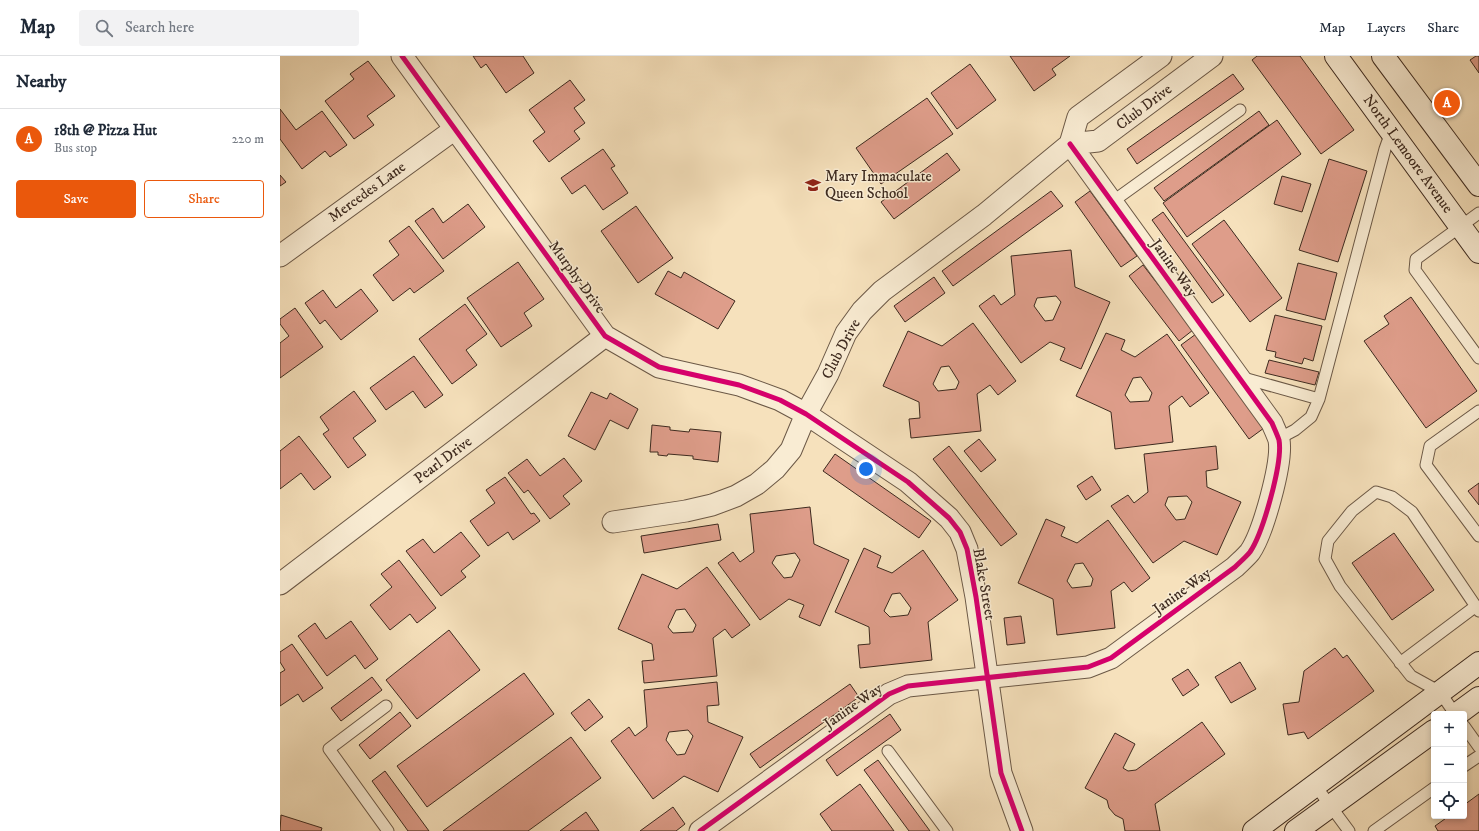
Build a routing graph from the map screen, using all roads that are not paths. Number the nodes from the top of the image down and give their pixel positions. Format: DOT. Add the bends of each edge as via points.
graph roads {
  1 [pos="402,56"];
  2 [pos="1161,56"];
  3 [pos="1212,56"];
  4 [pos="1336,56"];
  5 [pos="1383,56"];
  6 [pos="1240,110"];
  7 [pos="455,129"];
  8 [pos="1391,132"];
  9 [pos="1070,144"];
  10 [pos="1479,186"];
  11 [pos="1112,202"];
  12 [pos="1479,213"];
  13 [pos="1461,226"];
  14 [pos="1479,252"];
  15 [pos="280,256"];
  16 [pos="605,336"];
  17 [pos="1479,358"];
  18 [pos="1238,376"];
  19 [pos="1319,399"];
  20 [pos="1479,411"];
  21 [pos="806,414"];
  22 [pos="1278,439"];
  23 [pos="613,522"];
  24 [pos="1479,536"];
  25 [pos="280,584"];
  26 [pos="1477,609"];
  27 [pos="1400,663"];
  28 [pos="1479,663"];
  29 [pos="987,678"];
  30 [pos="1440,692"];
  31 [pos="1479,698"];
  32 [pos="386,706"];
  33 [pos="1454,711"];
  34 [pos="1460,711"];
  35 [pos="1467,730"];
  36 [pos="1431,733"];
  37 [pos="1479,747"];
  38 [pos="888,752"];
  39 [pos="1479,756"];
  40 [pos="1467,764"];
  41 [pos="1315,785"];
  42 [pos="1431,790"];
  43 [pos="1331,806"];
  44 [pos="388,831"];
  45 [pos="700,831"];
  46 [pos="947,831"];
  47 [pos="1022,831"];
  48 [pos="1254,831"];
  49 [pos="1296,831"];
  50 [pos="1349,831"];
  51 [pos="1374,831"];
  1 -- 7 [label="street, Murphy Drive"];
  2 -- 9 [label="street, Club Drive" via="1078,117"];
  3 -- 9 [label="street, Club Drive" via="1098,141"];
  4 -- 8 [label="main road, North Lemoore Avenue"];
  5 -- 10 [label="main road"];
  6 -- 11 [label="lane"];
  7 -- 15 [label="street, Mercedes Lane"];
  7 -- 16 [label="street, Murphy Drive"];
  8 -- 13 [label="main road, North Lemoore Avenue"];
  8 -- 19 [label="lane"];
  9 -- 11 [label="street, Janine Way"];
  9 -- 21 [label="street, Club Drive" via="984,215 882,291 862,310 846,333 828,374"];
  11 -- 18 [label="street, Janine Way"];
  12 -- 13 [label="lane"];
  13 -- 14 [label="main road, North Lemoore Avenue"];
  13 -- 17 [label="lane" via="1416,259 1415,270"];
  16 -- 21 [label="street, Murphy Drive" via="659,367 739,385 780,400"];
  16 -- 25 [label="street, Pearl Drive"];
  18 -- 19 [label="lane"];
  18 -- 22 [label="street, Janine Way" via="1272,422"];
  19 -- 22 [label="lane" via="1311,417"];
  20 -- 24 [label="lane" via="1430,446 1426,466"];
  21 -- 23 [label="street, Club Drive" via="791,450 775,469 736,496 686,511"];
  21 -- 29 [label="street, Blake Street" via="908,482 941,510 960,532 967,549 976,597"];
  22 -- 29 [label="street, Janine Way" via="1279,455 1275,482 1258,536 1250,552 1235,567 1111,658 1088,667"];
  26 -- 27 [label="lane"];
  26 -- 27 [label="lane" via="1412,512 1392,498 1376,492 1352,511 1328,541 1326,559 1340,586"];
  27 -- 30 [label="lane" via="1411,676"];
  28 -- 30 [label="main road"];
  29 -- 45 [label="street, Janine Way" via="908,686 889,694"];
  29 -- 47 [label="street, Blake Street" via="1001,773"];
  30 -- 33 [label="lane"];
  30 -- 41 [label="main road"];
  31 -- 34 [label="main road"];
  32 -- 44 [label="lane" via="329,749"];
  35 -- 37 [label="lane"];
  36 -- 43 [label="main road"];
  38 -- 46 [label="lane"];
  39 -- 40 [label="lane"];
  41 -- 43 [label="lane"];
  41 -- 48 [label="main road"];
  42 -- 51 [label="lane"];
  43 -- 49 [label="main road"];
  43 -- 50 [label="lane"];
}
